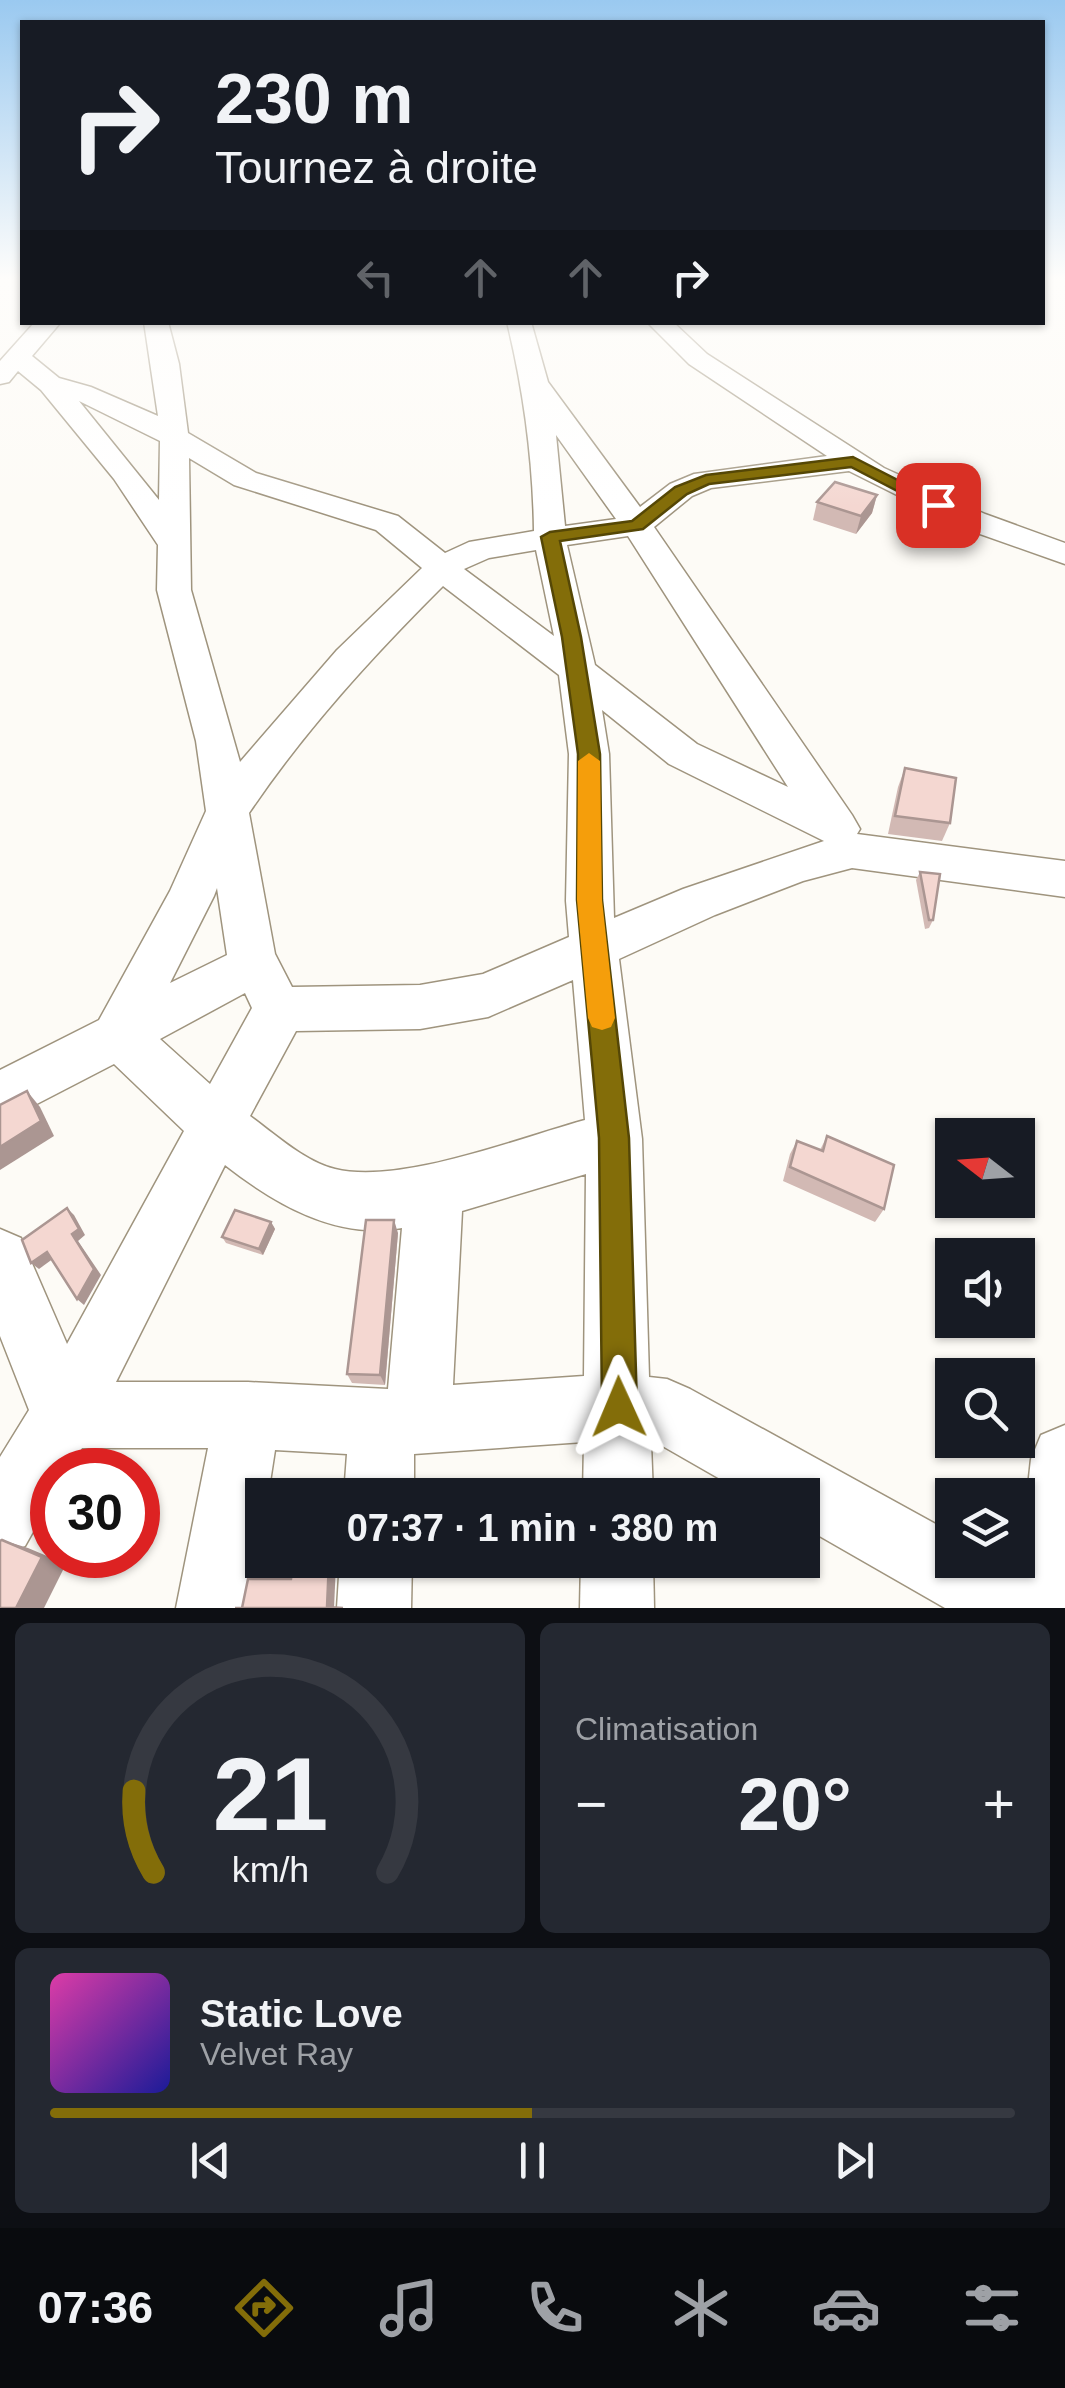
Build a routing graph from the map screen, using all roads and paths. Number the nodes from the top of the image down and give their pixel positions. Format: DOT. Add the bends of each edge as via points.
graph roads {
  1 [pos="161,356"];
  2 [pos="528,356"];
  3 [pos="695,356"];
  4 [pos="8,367"];
  5 [pos="535,382"];
  6 [pos="50,384"];
  7 [pos="174,436"];
  8 [pos="853,462"];
  9 [pos="637,525"];
  10 [pos="550,537"];
  11 [pos="172,541"];
  12 [pos="1065,554"];
  13 [pos="442,566"];
  14 [pos="576,669"];
  15 [pos="228,812"];
  16 [pos="845,840"];
  17 [pos="1065,880"];
  18 [pos="595,946"];
  19 [pos="254,964"];
  20 [pos="280,1013"];
  21 [pos="118,1035"];
  22 [pos="0,1098"];
  23 [pos="219,1127"];
  24 [pos="614,1138"];
  25 [pos="434,1192"];
  26 [pos="0,1259"];
  27 [pos="619,1407"];
  28 [pos="64,1414"];
  29 [pos="248,1415"];
  30 [pos="400,1422"];
  31 [pos="1065,1459"];
  32 [pos="384,1478"];
  33 [pos="618,1478"];
  34 [pos="4,1509"];
  35 [pos="375,1578"];
  36 [pos="618,1578"];
  37 [pos="213,1608"];
  38 [pos="374,1608"];
  39 [pos="617,1608"];
  40 [pos="1016,1608"];
  41 [pos="1050,1608"];
  1 -- 7 [label="street"];
  2 -- 5 [label="street"];
  3 -- 8 [label="street"];
  4 -- 6 [label="street"];
  5 -- 9 [label="street"];
  5 -- 10 [label="street"];
  6 -- 7 [label="street"];
  6 -- 11 [label="street"];
  7 -- 11 [label="street"];
  7 -- 13 [label="street" via="245,479 386,523"];
  8 -- 9 [label="street" via="706,480 681,490"];
  8 -- 12 [label="street" via="974,521"];
  9 -- 10 [label="street"];
  9 -- 16 [label="street"];
  10 -- 13 [label="street" via="481,549"];
  10 -- 14 [label="street"];
  11 -- 15 [label="street" via="174,590 205,694"];
  13 -- 14 [label="street"];
  13 -- 15 [label="street" via="350,658"];
  14 -- 16 [label="street" via="683,754"];
  14 -- 18 [label="street" via="589,754"];
  15 -- 19 [label="street"];
  15 -- 21 [label="street"];
  16 -- 17 [label="street"];
  16 -- 18 [label="street"];
  18 -- 20 [label="street" via="513,986 462,1002"];
  18 -- 24 [label="street"];
  19 -- 20 [label="street"];
  19 -- 21 [label="street"];
  20 -- 23 [label="street"];
  21 -- 22 [label="street"];
  21 -- 23 [label="street"];
  23 -- 25 [label="street" via="282,1174 334,1198 397,1201"];
  23 -- 28 [label="street"];
  24 -- 25 [label="street"];
  24 -- 27 [label="street"];
  25 -- 30 [label="street"];
  26 -- 28 [label="street"];
  27 -- 30 [label="street"];
  27 -- 33 [label="street"];
  27 -- 40 [label="street" via="667,1412"];
  28 -- 29 [label="street"];
  28 -- 34 [label="street"];
  29 -- 30 [label="street"];
  29 -- 37 [label="street"];
  30 -- 32 [label="street"];
  31 -- 41 [label="street"];
  35 -- 38 [label="street"];
  36 -- 39 [label="street"];
}
